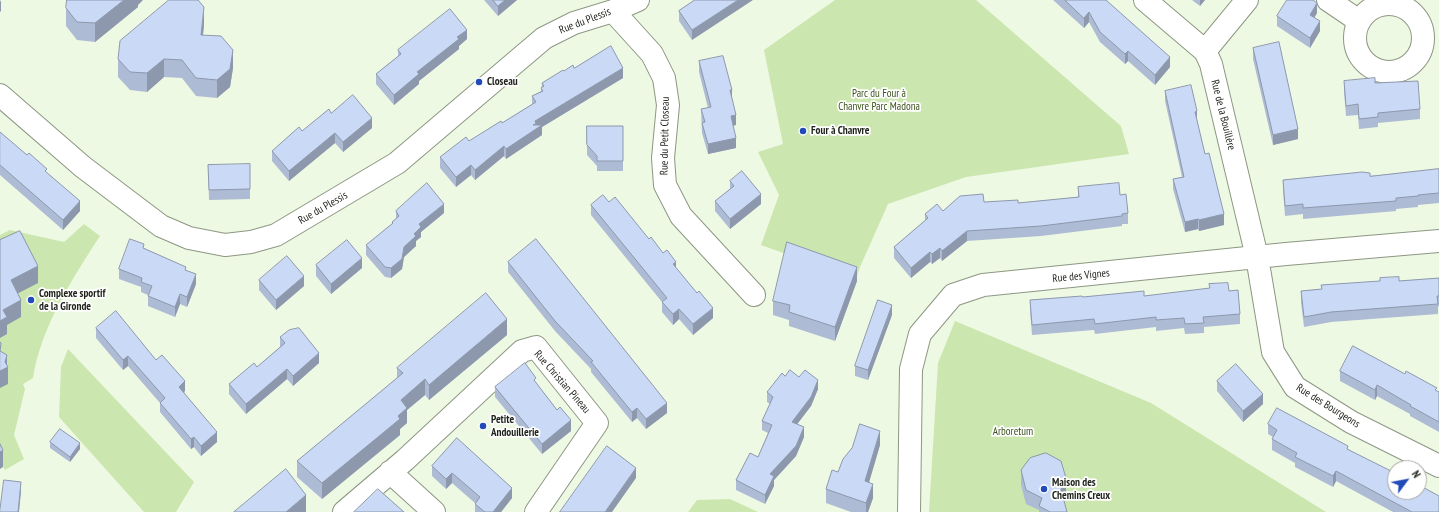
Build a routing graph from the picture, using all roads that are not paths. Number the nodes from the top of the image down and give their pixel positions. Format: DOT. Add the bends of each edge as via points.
graph roads {
  1 [pos="638,0"];
  2 [pos="1145,0"];
  3 [pos="1246,0"];
  4 [pos="1328,0"];
  5 [pos="612,11"];
  6 [pos="1359,22"];
  7 [pos="1205,51"];
  8 [pos="0,95"];
  9 [pos="1439,241"];
  10 [pos="1257,257"];
  11 [pos="754,296"];
  12 [pos="1439,466"];
  13 [pos="390,472"];
  14 [pos="344,512"];
  15 [pos="434,512"];
  16 [pos="536,512"];
  17 [pos="909,512"];
  1 -- 5 [label="street, Rue du Plessis"];
  2 -- 7 [label="street, Rue de la Bouillère"];
  3 -- 7 [label="street"];
  4 -- 6 [label="street"];
  5 -- 8 [label="street, Rue du Plessis" via="574,23 544,38 397,163 276,235 225,246 189,238 162,226 83,167"];
  5 -- 11 [label="street, Rue du Petit Closeau" via="652,54 664,78 668,105 663,158 665,185 681,216"];
  7 -- 10 [label="street, Rue de la Bouillère" via="1213,71"];
  9 -- 10 [label="street, Rue des Vignes"];
  10 -- 12 [label="street, Rue des Bourgeons" via="1273,352 1295,387 1351,422"];
  10 -- 17 [label="street, Rue des Vignes" via="983,285 953,295 920,334 911,369"];
  13 -- 14 [label="street, Rue Christian Pineau"];
  13 -- 15 [label="street"];
  13 -- 16 [label="street, Rue Christian Pineau" via="522,351 536,347 597,423"];
}
